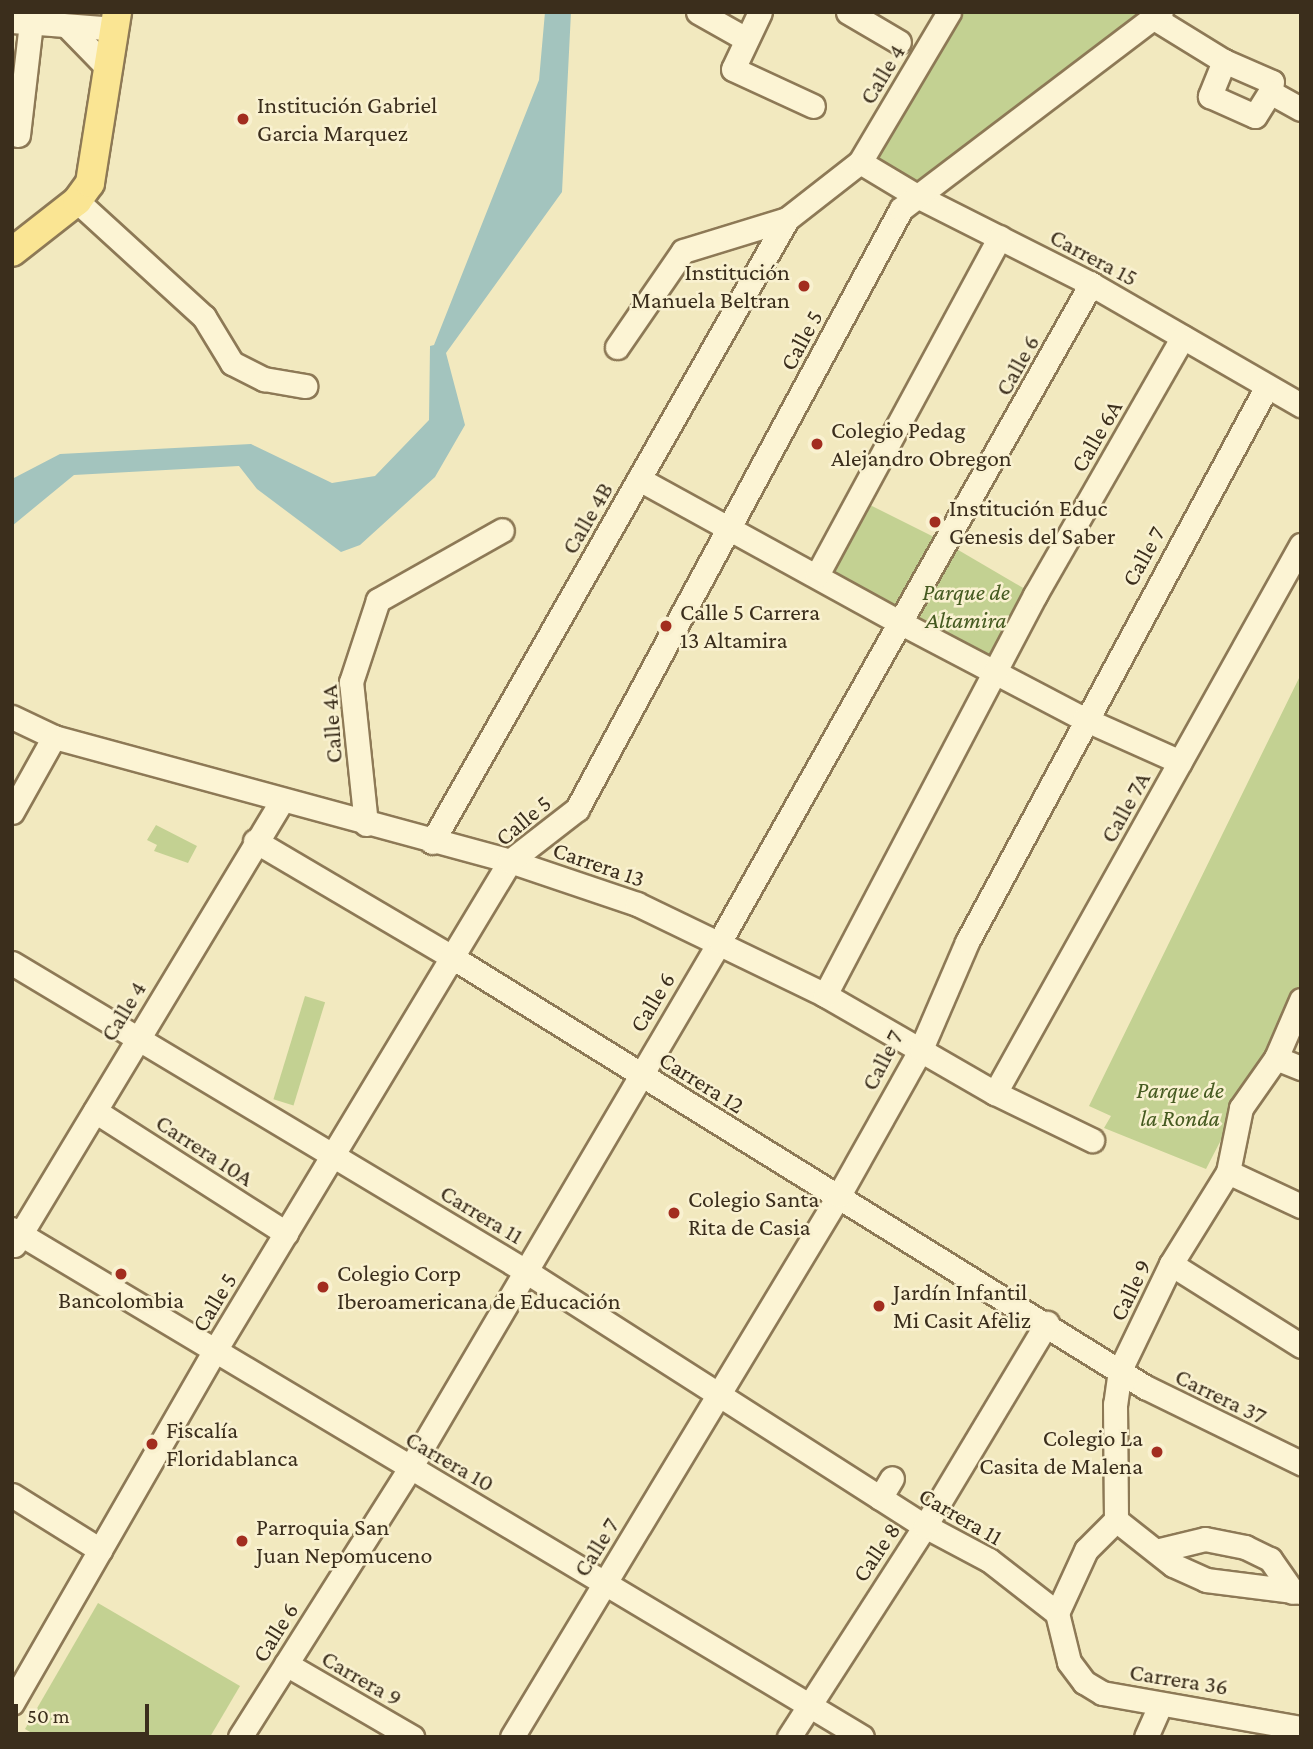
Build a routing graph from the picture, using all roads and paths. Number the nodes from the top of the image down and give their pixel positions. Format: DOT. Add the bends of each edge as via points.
graph roads {
  1 [pos="698,12"];
  2 [pos="760,12"];
  3 [pos="848,12"];
  4 [pos="948,12"];
  5 [pos="1157,15"];
  6 [pos="116,20"];
  7 [pos="22,22"];
  8 [pos="67,26"];
  9 [pos="746,39"];
  10 [pos="899,42"];
  11 [pos="1224,61"];
  12 [pos="108,69"];
  13 [pos="1270,92"];
  14 [pos="813,106"];
  15 [pos="1301,109"];
  16 [pos="18,135"];
  17 [pos="860,162"];
  18 [pos="915,195"];
  19 [pos="77,201"];
  20 [pos="787,219"];
  21 [pos="1000,237"];
  22 [pos="12,252"];
  23 [pos="1091,284"];
  24 [pos="1183,337"];
  25 [pos="617,347"];
  26 [pos="305,386"];
  27 [pos="1266,388"];
  28 [pos="1301,405"];
  29 [pos="639,479"];
  30 [pos="730,527"];
  31 [pos="502,530"];
  32 [pos="1301,545"];
  33 [pos="817,575"];
  34 [pos="903,624"];
  35 [pos="994,671"];
  36 [pos="12,717"];
  37 [pos="1084,719"];
  38 [pos="54,737"];
  39 [pos="1180,762"];
  40 [pos="281,802"];
  41 [pos="12,812"];
  42 [pos="366,824"];
  43 [pos="255,841"];
  44 [pos="432,842"];
  45 [pos="510,861"];
  46 [pos="720,941"];
  47 [pos="452,957"];
  48 [pos="12,963"];
  49 [pos="825,995"];
  50 [pos="1301,1000"];
  51 [pos="139,1037"];
  52 [pos="921,1049"];
  53 [pos="1276,1058"];
  54 [pos="1301,1069"];
  55 [pos="639,1074"];
  56 [pos="995,1093"];
  57 [pos="94,1111"];
  58 [pos="1092,1140"];
  59 [pos="334,1154"];
  60 [pos="1228,1172"];
  61 [pos="839,1195"];
  62 [pos="1301,1206"];
  63 [pos="286,1233"];
  64 [pos="15,1237"];
  65 [pos="1171,1264"];
  66 [pos="524,1269"];
  67 [pos="1047,1323"];
  68 [pos="1301,1346"];
  69 [pos="214,1352"];
  70 [pos="1121,1370"];
  71 [pos="717,1394"];
  72 [pos="1301,1463"];
  73 [pos="410,1468"];
  74 [pos="892,1478"];
  75 [pos="12,1495"];
  76 [pos="880,1498"];
  77 [pos="1116,1520"];
  78 [pos="925,1526"];
  79 [pos="100,1550"];
  80 [pos="1156,1551"];
  81 [pos="606,1581"];
  82 [pos="1297,1592"];
  83 [pos="1058,1613"];
  84 [pos="286,1664"];
  85 [pos="12,1703"];
  86 [pos="809,1705"];
  87 [pos="1160,1706"];
  88 [pos="1301,1728"];
  89 [pos="240,1737"];
  90 [pos="412,1737"];
  91 [pos="512,1737"];
  92 [pos="789,1737"];
  93 [pos="862,1737"];
  94 [pos="1146,1737"];
  1 -- 9 [label="street"];
  2 -- 9 [label="street"];
  3 -- 10 [label="street"];
  4 -- 17 [label="street, Calle 4"];
  5 -- 11 [label="street"];
  5 -- 18 [label="street, Calle 5"];
  6 -- 8 [label="street"];
  6 -- 12 [label="main road"];
  7 -- 8 [label="street"];
  7 -- 16 [label="street"];
  8 -- 12 [label="street"];
  9 -- 14 [label="street" via="733,69"];
  11 -- 13 [label="street" via="1272,82"];
  11 -- 13 [label="street" via="1210,96 1255,116"];
  12 -- 19 [label="main road" via="90,183"];
  13 -- 15 [label="street"];
  17 -- 18 [label="street, Carrera 15"];
  17 -- 20 [label="street"];
  18 -- 21 [label="street, Carrera 15"];
  18 -- 30 [label="street, Calle 5" via="901,209"];
  19 -- 22 [label="main road"];
  19 -- 26 [label="street" via="204,317 232,363 264,379"];
  20 -- 25 [label="street" via="683,251"];
  20 -- 29 [label="street, Calle 4B"];
  21 -- 23 [label="street, Carrera 15"];
  21 -- 33 [label="street"];
  23 -- 24 [label="street, Carrera 15"];
  23 -- 34 [label="street, Calle 6"];
  24 -- 27 [label="street, Carrera 15" via="1220,355"];
  24 -- 35 [label="street, Calle 6A"];
  27 -- 28 [label="street, Carrera 15"];
  27 -- 37 [label="street, Calle 7"];
  29 -- 30 [label="street"];
  29 -- 44 [label="street, Calle 4B"];
  30 -- 33 [label="street"];
  30 -- 45 [label="street, Calle 5" via="577,809"];
  31 -- 42 [label="street, Calle 4A" via="378,600 351,682"];
  32 -- 39 [label="street, Calle 7A"];
  33 -- 34 [label="street"];
  34 -- 35 [label="street"];
  34 -- 46 [label="street, Calle 6"];
  35 -- 37 [label="street"];
  35 -- 49 [label="street"];
  36 -- 38 [label="street, Carrera 13"];
  37 -- 39 [label="street"];
  37 -- 52 [label="street, Calle 7" via="967,942"];
  38 -- 40 [label="street, Carrera 13"];
  38 -- 41 [label="street"];
  39 -- 56 [label="street, Calle 7A"];
  40 -- 42 [label="street, Carrera 13"];
  40 -- 43 [label="street, Calle 4"];
  42 -- 44 [label="street, Carrera 13"];
  43 -- 47 [label="street, Carrera 12"];
  43 -- 51 [label="street, Calle 4"];
  44 -- 45 [label="street, Carrera 13"];
  45 -- 46 [label="street, Carrera 13" via="637,904"];
  45 -- 47 [label="street, Calle 5"];
  46 -- 49 [label="street, Carrera 13"];
  46 -- 55 [label="street, Calle 6"];
  47 -- 55 [label="street, Carrera 12"];
  47 -- 59 [label="street, Calle 5"];
  48 -- 51 [label="street, Carrera 11"];
  49 -- 52 [label="street, Carrera 13"];
  50 -- 53 [label="street, Calle 9"];
  51 -- 57 [label="street, Calle 4"];
  51 -- 59 [label="street, Carrera 11"];
  52 -- 56 [label="street, Carrera 13"];
  52 -- 61 [label="street, Calle 7"];
  53 -- 54 [label="street"];
  53 -- 60 [label="street, Calle 9" via="1241,1108"];
  55 -- 61 [label="street, Carrera 12"];
  55 -- 66 [label="street, Calle 6"];
  56 -- 58 [label="street, Carrera 13"];
  57 -- 63 [label="street, Carrera 10A"];
  57 -- 64 [label="street, Calle 4"];
  59 -- 63 [label="street, Calle 5"];
  59 -- 66 [label="street, Carrera 11"];
  60 -- 62 [label="street"];
  60 -- 65 [label="street, Calle 9"];
  61 -- 67 [label="street, Carrera 12"];
  61 -- 71 [label="street, Calle 7"];
  63 -- 69 [label="street, Calle 5"];
  64 -- 69 [label="street, Carrera 10"];
  65 -- 68 [label="street"];
  65 -- 70 [label="street, Calle 9"];
  66 -- 71 [label="street, Carrera 11"];
  66 -- 73 [label="street, Calle 6"];
  67 -- 70 [label="street, Carrera 12"];
  67 -- 78 [label="street, Calle 8"];
  69 -- 73 [label="street, Carrera 10"];
  69 -- 79 [label="street, Calle 5"];
  70 -- 72 [label="street, Carrera 37" via="1225,1429"];
  70 -- 77 [label="street, Calle 9" via="1115,1404"];
  71 -- 76 [label="street, Carrera 11"];
  71 -- 81 [label="street, Calle 7"];
  73 -- 81 [label="street, Carrera 10"];
  73 -- 84 [label="street, Calle 6"];
  74 -- 76 [label="street"];
  75 -- 79 [label="street"];
  76 -- 78 [label="street, Carrera 11"];
  77 -- 80 [label="street"];
  77 -- 83 [label="street" via="1086,1550"];
  78 -- 83 [label="street, Carrera 11" via="989,1560"];
  78 -- 86 [label="street, Calle 8"];
  79 -- 85 [label="street, Calle 5"];
  80 -- 82 [label="street" via="1206,1580"];
  80 -- 82 [label="street" via="1205,1539 1245,1547 1270,1559"];
  81 -- 86 [label="street, Carrera 10"];
  81 -- 91 [label="street, Calle 7"];
  83 -- 87 [label="street, Carrera 36" via="1062,1644 1084,1682 1102,1693"];
  84 -- 89 [label="street, Calle 6"];
  84 -- 90 [label="street, Carrera 9"];
  86 -- 92 [label="street, Calle 8"];
  86 -- 93 [label="street, Carrera 10"];
  87 -- 88 [label="street, Carrera 36" via="1218,1710"];
  87 -- 94 [label="street"];
}
